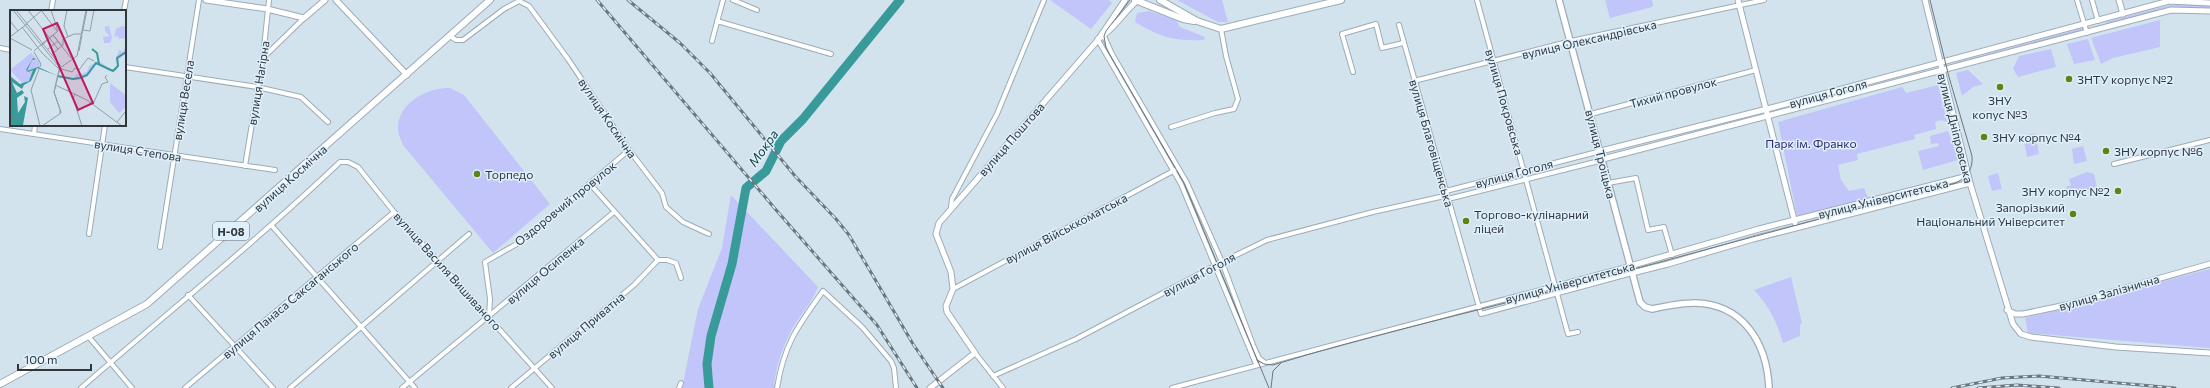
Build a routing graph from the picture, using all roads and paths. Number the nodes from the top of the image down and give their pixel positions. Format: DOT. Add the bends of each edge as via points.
graph roads {
  1 [pos="52,0"];
  2 [pos="126,0"];
  3 [pos="199,0"];
  4 [pos="206,0"];
  5 [pos="269,0"];
  6 [pos="325,0"];
  7 [pos="336,0"];
  8 [pos="490,0"];
  9 [pos="723,0"];
  10 [pos="734,0"];
  11 [pos="1044,0"];
  12 [pos="1124,0"];
  13 [pos="1137,0"];
  14 [pos="1160,0"];
  15 [pos="1341,0"];
  16 [pos="1476,0"];
  17 [pos="1560,0"];
  18 [pos="1764,0"];
  19 [pos="1925,0"];
  20 [pos="2077,0"];
  21 [pos="2092,0"];
  22 [pos="2119,0"];
  23 [pos="1739,2"];
  24 [pos="2210,3"];
  25 [pos="267,9"];
  26 [pos="51,10"];
  27 [pos="124,10"];
  28 [pos="757,10"];
  29 [pos="2210,10"];
  30 [pos="2124,14"];
  31 [pos="304,18"];
  32 [pos="718,21"];
  33 [pos="1197,21"];
  34 [pos="2098,22"];
  35 [pos="1399,25"];
  36 [pos="2085,25"];
  37 [pos="1221,29"];
  38 [pos="1103,33"];
  39 [pos="2087,33"];
  40 [pos="450,36"];
  41 [pos="1098,40"];
  42 [pos="712,41"];
  43 [pos="1571,41"];
  44 [pos="1403,43"];
  45 [pos="0,48"];
  46 [pos="10,50"];
  47 [pos="831,54"];
  48 [pos="263,57"];
  49 [pos="1493,62"];
  50 [pos="1940,64"];
  51 [pos="126,67"];
  52 [pos="1756,70"];
  53 [pos="1353,72"];
  54 [pos="1942,72"];
  55 [pos="407,74"];
  56 [pos="187,76"];
  57 [pos="1414,81"];
  58 [pos="257,87"];
  59 [pos="1766,110"];
  60 [pos="1591,114"];
  61 [pos="1768,117"];
  62 [pos="328,122"];
  63 [pos="35,126"];
  64 [pos="105,126"];
  65 [pos="1171,127"];
  66 [pos="0,129"];
  67 [pos="34,134"];
  68 [pos="2210,140"];
  69 [pos="102,144"];
  70 [pos="629,150"];
  71 [pos="1601,151"];
  72 [pos="174,155"];
  73 [pos="1603,159"];
  74 [pos="2114,164"];
  75 [pos="245,166"];
  76 [pos="1179,168"];
  77 [pos="275,170"];
  78 [pos="1524,170"];
  79 [pos="1173,171"];
  80 [pos="1968,176"];
  81 [pos="1527,179"];
  82 [pos="1608,183"];
  83 [pos="1970,183"];
  84 [pos="590,184"];
  85 [pos="1446,191"];
  86 [pos="1440,197"];
  87 [pos="1448,199"];
  88 [pos="951,207"];
  89 [pos="394,212"];
  90 [pos="614,212"];
  91 [pos="1795,221"];
  92 [pos="272,226"];
  93 [pos="1796,228"];
  94 [pos="89,234"];
  95 [pos="469,234"];
  96 [pos="709,234"];
  97 [pos="160,247"];
  98 [pos="1672,255"];
  99 [pos="440,260"];
  100 [pos="658,260"];
  101 [pos="1222,262"];
  102 [pos="2210,264"];
  103 [pos="1215,265"];
  104 [pos="1630,266"];
  105 [pos="1632,272"];
  106 [pos="318,278"];
  107 [pos="681,278"];
  108 [pos="1556,286"];
  109 [pos="953,289"];
  110 [pos="1558,293"];
  111 [pos="188,295"];
  112 [pos="1479,307"];
  113 [pos="2007,310"];
  114 [pos="1481,314"];
  115 [pos="489,317"];
  116 [pos="361,327"];
  117 [pos="1578,332"];
  118 [pos="88,336"];
  119 [pos="235,346"];
  120 [pos="975,353"];
  121 [pos="2210,353"];
  122 [pos="110,362"];
  123 [pos="1264,362"];
  124 [pos="1256,364"];
  125 [pos="534,368"];
  126 [pos="993,376"];
  127 [pos="409,382"];
  128 [pos="681,383"];
  129 [pos="0,384"];
  130 [pos="81,388"];
  131 [pos="132,388"];
  132 [pos="185,388"];
  133 [pos="273,388"];
  134 [pos="290,388"];
  135 [pos="402,388"];
  136 [pos="415,388"];
  137 [pos="511,388"];
  138 [pos="552,388"];
  139 [pos="679,388"];
  140 [pos="777,388"];
  141 [pos="896,388"];
  142 [pos="930,388"];
  143 [pos="1003,388"];
  144 [pos="1172,388"];
  145 [pos="1769,388"];
  1 -- 26 [label="street"];
  2 -- 27 [label="street"];
  3 -- 56 [label="street, вулиця Весела"];
  4 -- 25 [label="street"];
  5 -- 25 [label="street, вулиця Нагірна"];
  6 -- 31 [label="street"];
  7 -- 55 [label="street"];
  8 -- 40 [label="main road, вулиця Космічна / Н-08"];
  9 -- 32 [label="street"];
  10 -- 28 [label="street"];
  11 -- 88 [label="street" via="996,114 952,199"];
  12 -- 38 [label="street"];
  13 -- 33 [label="main road" via="1183,19"];
  13 -- 38 [label="street, вулиця Поштова" via="1110,32"];
  14 -- 33 [label="main road"];
  15 -- 37 [label="main road"];
  16 -- 49 [label="street, вулиця Покровська"];
  17 -- 43 [label="main road, вулиця Троїцька"];
  18 -- 23 [label="street, вулиця Олександрівська"];
  19 -- 50 [label="street, вулиця Дніпровська"];
  20 -- 36 [label="street"];
  21 -- 34 [label="street"];
  22 -- 30 [label="street"];
  23 -- 43 [label="street, вулиця Олександрівська"];
  23 -- 52 [label="street"];
  24 -- 30 [label="street, вулиця Гоголя" via="2169,2"];
  25 -- 31 [label="street"];
  25 -- 48 [label="street, вулиця Нагірна"];
  29 -- 39 [label="street, вулиця Гоголя" via="2171,10"];
  30 -- 34 [label="street, вулиця Гоголя"];
  31 -- 48 [label="street"];
  32 -- 42 [label="street"];
  32 -- 47 [label="street"];
  33 -- 37 [label="main road"];
  34 -- 36 [label="street, вулиця Гоголя"];
  35 -- 44 [label="street, вулиця Благовіщенська"];
  36 -- 39 [label="street"];
  36 -- 50 [label="street, вулиця Гоголя"];
  37 -- 65 [label="street" via="1238,99 1237,105 1234,109"];
  38 -- 41 [label="street, вулиця Поштова"];
  38 -- 76 [label="street" via="1115,59"];
  39 -- 54 [label="street, вулиця Гоголя"];
  40 -- 55 [label="main road, вулиця Космічна / Н-08"];
  40 -- 70 [label="street, вулиця Космічна" via="456,40 464,40 504,9 519,1 529,6"];
  41 -- 79 [label="street"];
  41 -- 88 [label="street, вулиця Поштова"];
  43 -- 49 [label="street, вулиця Олександрівська"];
  43 -- 60 [label="main road, вулиця Троїцька"];
  44 -- 53 [label="street" via="1382,48 1376,24 1342,34"];
  44 -- 57 [label="street, вулиця Благовіщенська"];
  45 -- 46 [label="street"];
  48 -- 58 [label="street, вулиця Нагірна"];
  49 -- 57 [label="street, вулиця Олександрівська"];
  49 -- 78 [label="street, вулиця Покровська"];
  50 -- 54 [label="street, вулиця Дніпровська"];
  50 -- 59 [label="street, вулиця Гоголя"];
  51 -- 56 [label="street"];
  52 -- 59 [label="street"];
  52 -- 60 [label="street, Тихий провулок"];
  54 -- 61 [label="street, вулиця Гоголя"];
  54 -- 80 [label="street, вулиця Дніпровська"];
  55 -- 118 [label="main road, вулиця Космічна / Н-08" via="148,304"];
  56 -- 58 [label="street"];
  56 -- 72 [label="street, вулиця Весела"];
  57 -- 85 [label="street, вулиця Благовіщенська"];
  58 -- 62 [label="street" via="301,97"];
  58 -- 75 [label="street, вулиця Нагірна"];
  59 -- 61 [label="street"];
  59 -- 71 [label="street, вулиця Гоголя"];
  60 -- 71 [label="main road, вулиця Троїцька"];
  61 -- 73 [label="street, вулиця Гоголя"];
  61 -- 91 [label="street"];
  63 -- 67 [label="street"];
  64 -- 69 [label="street"];
  66 -- 67 [label="street, вулиця Степова"];
  67 -- 69 [label="street, вулиця Степова"];
  68 -- 74 [label="street"];
  69 -- 72 [label="street, вулиця Степова"];
  69 -- 94 [label="street"];
  70 -- 84 [label="street, Оздоровчий провулок"];
  70 -- 96 [label="street, вулиця Космічна" via="662,193 666,207 683,222"];
  71 -- 73 [label="main road, вулиця Троїцька"];
  71 -- 78 [label="street, вулиця Гоголя"];
  72 -- 75 [label="street, вулиця Степова"];
  72 -- 97 [label="street, вулиця Весела"];
  73 -- 81 [label="street, вулиця Гоголя"];
  73 -- 82 [label="main road, вулиця Троїцька"];
  75 -- 77 [label="street, вулиця Степова"];
  76 -- 79 [label="street, вулиця Військкоматська"];
  76 -- 101 [label="street"];
  78 -- 81 [label="street, вулиця Покровська"];
  78 -- 85 [label="street, вулиця Гоголя"];
  79 -- 103 [label="street" via="1181,184"];
  79 -- 109 [label="street, вулиця Військкоматська"];
  80 -- 83 [label="street, вулиця Дніпровська"];
  80 -- 91 [label="street, вулиця Університетська"];
  81 -- 87 [label="street, вулиця Гоголя"];
  81 -- 108 [label="street, вулиця Покровська"];
  82 -- 98 [label="street" via="1636,178 1648,230 1664,227"];
  82 -- 104 [label="main road, вулиця Троїцька"];
  83 -- 93 [label="street, вулиця Університетська"];
  83 -- 113 [label="street, вулиця Дніпровська"];
  84 -- 90 [label="street"];
  84 -- 115 [label="street, Оздоровчий провулок" via="522,242 485,262 490,299"];
  85 -- 87 [label="street, вулиця Благовіщенська"];
  86 -- 101 [label="street, вулиця Гоголя" via="1267,240"];
  87 -- 112 [label="street, вулиця Благовіщенська"];
  88 -- 109 [label="street, вулиця Поштова" via="939,223 936,234 951,272"];
  89 -- 92 [label="street, вулиця Василя Вишиваного" via="358,167 348,162 340,162"];
  89 -- 99 [label="street, вулиця Василя Вишиваного"];
  89 -- 106 [label="street, вулиця Панаса Саксаганського"];
  90 -- 100 [label="street"];
  90 -- 115 [label="street, вулиця Осипенка"];
  91 -- 93 [label="street"];
  91 -- 98 [label="street, вулиця Університетська"];
  92 -- 106 [label="street"];
  92 -- 111 [label="street"];
  93 -- 105 [label="street, вулиця Університетська"];
  95 -- 99 [label="street"];
  98 -- 104 [label="street, вулиця Університетська"];
  99 -- 115 [label="street, вулиця Василя Вишиваного"];
  99 -- 116 [label="street"];
  100 -- 107 [label="street" via="676,263"];
  100 -- 125 [label="street, вулиця Приватна" via="634,285"];
  101 -- 103 [label="street, вулиця Гоголя"];
  101 -- 123 [label="street" via="1252,345"];
  102 -- 113 [label="street, вулиця Залізнична" via="2066,305 2023,314"];
  103 -- 124 [label="street"];
  103 -- 126 [label="street, вулиця Гоголя" via="1076,339"];
  104 -- 105 [label="main road, вулиця Троїцька"];
  104 -- 108 [label="street, вулиця Університетська"];
  105 -- 110 [label="street, вулиця Університетська"];
  105 -- 145 [label="main road, вулиця Троїцька" via="1640,302 1645,307 1652,309 1694,303 1726,310 1741,319 1763,351"];
  106 -- 116 [label="street"];
  106 -- 119 [label="street, вулиця Панаса Саксаганського"];
  108 -- 110 [label="street, вулиця Покровська"];
  108 -- 112 [label="street, вулиця Університетська"];
  109 -- 120 [label="street" via="946,306 947,312"];
  110 -- 114 [label="street, вулиця Університетська"];
  110 -- 117 [label="street, вулиця Покровська" via="1568,334"];
  111 -- 119 [label="street"];
  111 -- 122 [label="street"];
  112 -- 114 [label="street, вулиця Благовіщенська"];
  112 -- 123 [label="street, вулиця Університетська"];
  113 -- 121 [label="street, вулиця Дніпровська" via="2021,334 2032,337 2116,347"];
  115 -- 125 [label="street, вулиця Василя Вишиваного"];
  115 -- 127 [label="street, вулиця Осипенка"];
  116 -- 127 [label="street"];
  116 -- 134 [label="street"];
  118 -- 122 [label="street"];
  118 -- 129 [label="main road, вулиця Космічна / Н-08"];
  119 -- 132 [label="street, вулиця Панаса Саксаганського"];
  119 -- 133 [label="street"];
  120 -- 126 [label="street"];
  120 -- 142 [label="street"];
  122 -- 130 [label="street"];
  122 -- 131 [label="street"];
  123 -- 124 [label="street, вулиця Університетська"];
  124 -- 144 [label="street, вулиця Університетська"];
  125 -- 137 [label="street, вулиця Приватна"];
  125 -- 138 [label="street, вулиця Василя Вишиваного"];
  126 -- 143 [label="street"];
  127 -- 135 [label="street, вулиця Осипенка"];
  127 -- 136 [label="street"];
  128 -- 139 [label="street"];
  140 -- 141 [label="street" via="791,336 823,291 862,327 891,361"];
}
